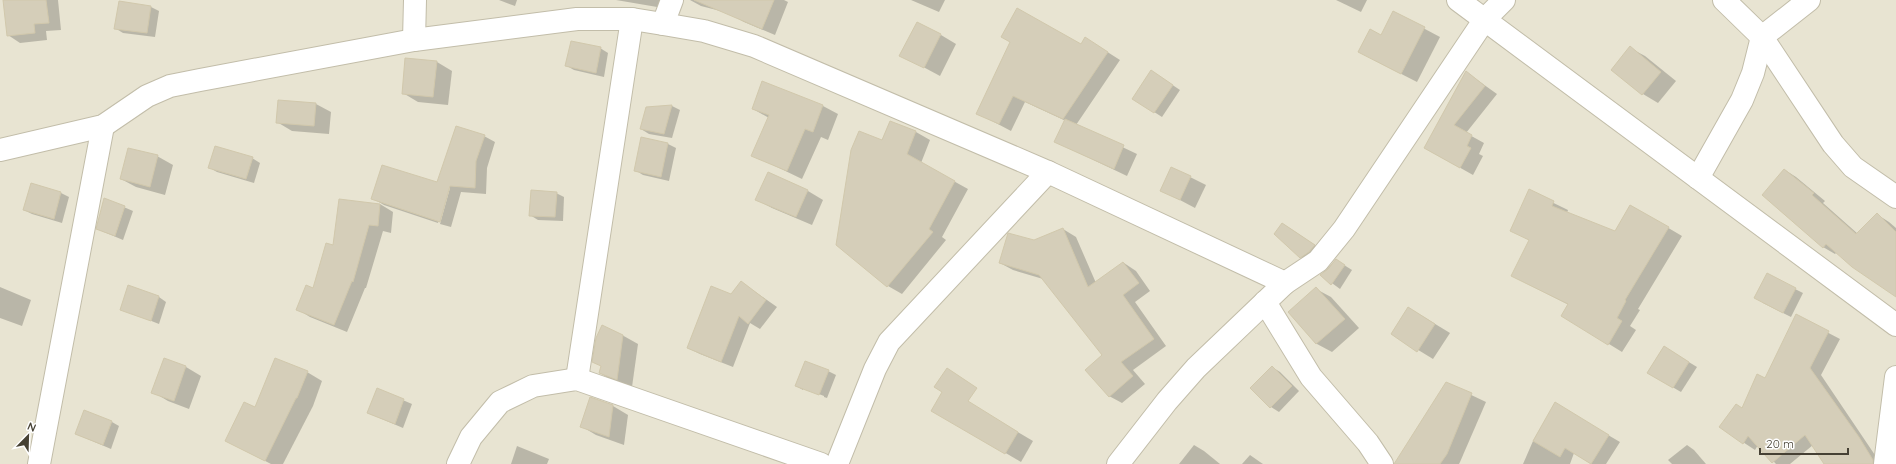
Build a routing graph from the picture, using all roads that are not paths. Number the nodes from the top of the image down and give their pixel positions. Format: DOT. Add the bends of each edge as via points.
graph roads {
  1 [pos="415,0"];
  2 [pos="672,0"];
  3 [pos="1458,0"];
  4 [pos="1504,0"];
  5 [pos="1724,0"];
  6 [pos="1809,0"];
  7 [pos="1485,18"];
  8 [pos="632,19"];
  9 [pos="663,24"];
  10 [pos="1762,37"];
  11 [pos="414,40"];
  12 [pos="103,126"];
  13 [pos="0,150"];
  14 [pos="1048,172"];
  15 [pos="1698,178"];
  16 [pos="1896,197"];
  17 [pos="1285,283"];
  18 [pos="1265,302"];
  19 [pos="1896,325"];
  20 [pos="1896,377"];
  21 [pos="577,379"];
  22 [pos="39,464"];
  23 [pos="458,464"];
  24 [pos="821,464"];
  25 [pos="837,464"];
  26 [pos="1118,464"];
  27 [pos="1382,464"];
  28 [pos="1885,464"];
  1 -- 11 [label="street"];
  2 -- 9 [label="street"];
  3 -- 7 [label="street"];
  4 -- 7 [label="street"];
  5 -- 10 [label="street"];
  6 -- 10 [label="street"];
  7 -- 15 [label="street"];
  7 -- 17 [label="street" via="1344,229 1318,262"];
  8 -- 9 [label="street"];
  8 -- 11 [label="street" via="577,19"];
  8 -- 21 [label="street"];
  9 -- 14 [label="street" via="704,31 754,46"];
  10 -- 15 [label="street" via="1753,73 1742,100"];
  10 -- 16 [label="street" via="1833,144 1853,167"];
  11 -- 12 [label="street" via="170,86 147,96"];
  12 -- 13 [label="street"];
  12 -- 22 [label="street"];
  14 -- 17 [label="street"];
  14 -- 25 [label="street" via="889,342 875,369"];
  15 -- 19 [label="street"];
  17 -- 18 [label="street"];
  18 -- 26 [label="street" via="1191,373"];
  18 -- 27 [label="street" via="1311,377 1368,443"];
  20 -- 28 [label="street"];
  21 -- 23 [label="street" via="534,386 500,402 471,437"];
  21 -- 24 [label="street"];
}
